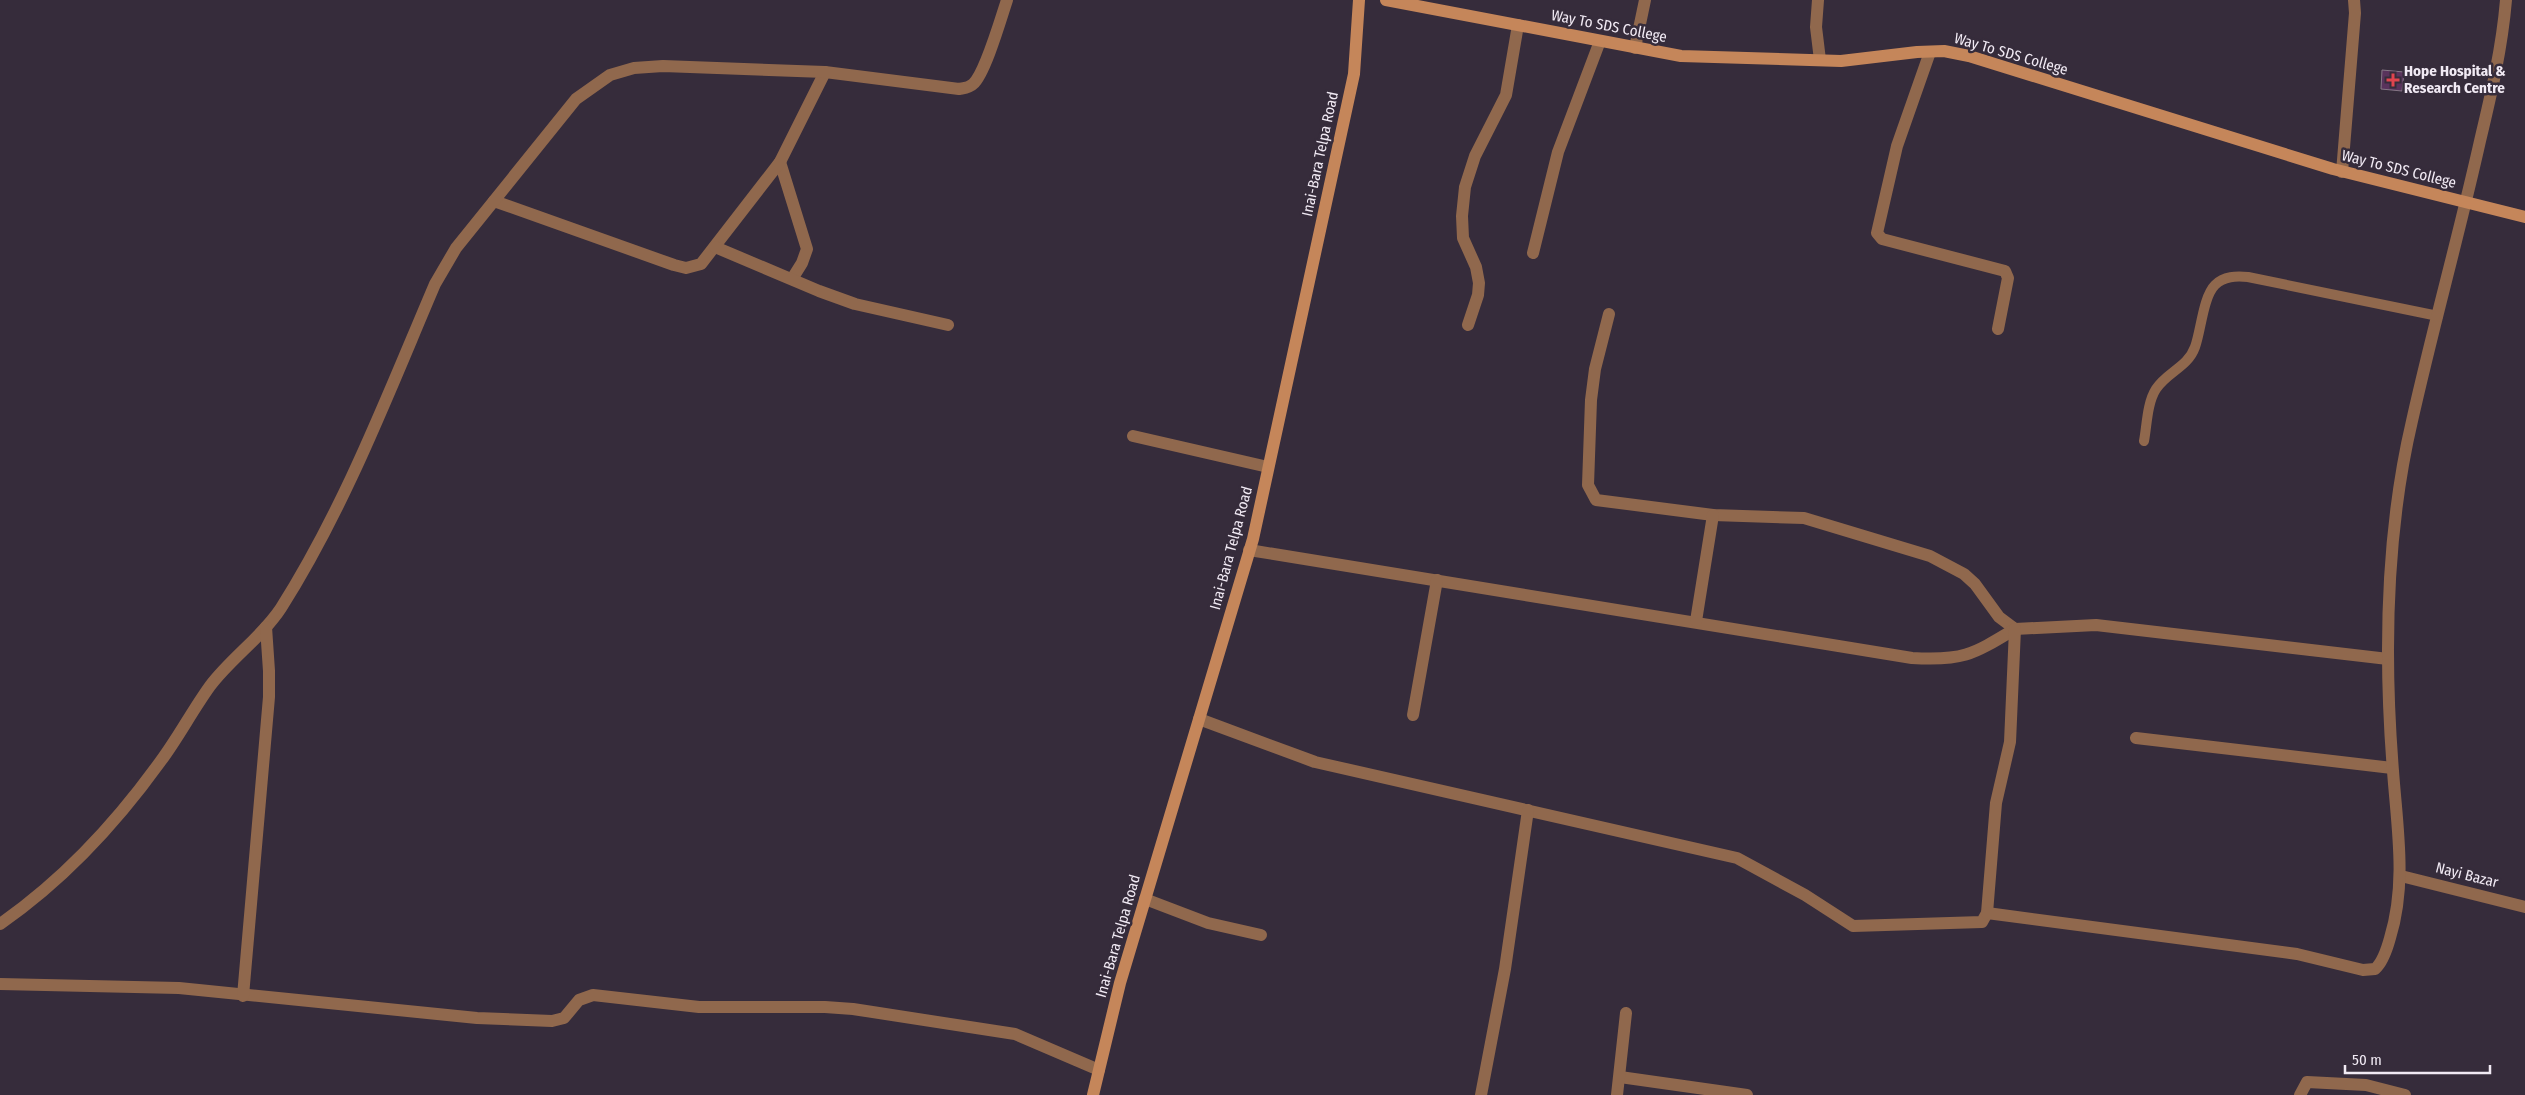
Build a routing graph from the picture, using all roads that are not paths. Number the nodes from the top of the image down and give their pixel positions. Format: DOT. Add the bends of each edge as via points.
graph roads {
  1 [pos="1007,0"];
  2 [pos="1359,0"];
  3 [pos="1386,0"];
  4 [pos="1645,0"];
  5 [pos="1818,0"];
  6 [pos="2354,0"];
  7 [pos="2506,0"];
  8 [pos="1518,25"];
  9 [pos="1600,41"];
  10 [pos="1635,48"];
  11 [pos="1930,52"];
  12 [pos="1820,60"];
  13 [pos="825,72"];
  14 [pos="780,162"];
  15 [pos="2342,172"];
  16 [pos="494,201"];
  17 [pos="2467,202"];
  18 [pos="2525,217"];
  19 [pos="716,248"];
  20 [pos="1533,253"];
  21 [pos="792,279"];
  22 [pos="1609,314"];
  23 [pos="2438,316"];
  24 [pos="948,325"];
  25 [pos="1468,325"];
  26 [pos="1998,329"];
  27 [pos="1133,436"];
  28 [pos="2144,441"];
  29 [pos="1268,467"];
  30 [pos="1713,515"];
  31 [pos="1249,550"];
  32 [pos="1437,580"];
  33 [pos="1696,621"];
  34 [pos="266,627"];
  35 [pos="2014,629"];
  36 [pos="2388,659"];
  37 [pos="1413,715"];
  38 [pos="1199,720"];
  39 [pos="2136,738"];
  40 [pos="2392,768"];
  41 [pos="1528,810"];
  42 [pos="2401,876"];
  43 [pos="1145,898"];
  44 [pos="2525,907"];
  45 [pos="1987,914"];
  46 [pos="0,924"];
  47 [pos="1261,935"];
  48 [pos="0,984"];
  49 [pos="243,996"];
  50 [pos="1626,1013"];
  51 [pos="1099,1070"];
  52 [pos="1620,1077"];
  53 [pos="1093,1095"];
  54 [pos="1481,1095"];
  55 [pos="1617,1095"];
  56 [pos="1747,1095"];
  57 [pos="2300,1095"];
  58 [pos="2405,1095"];
  1 -- 13 [label="street" via="980,74 972,86 959,89"];
  2 -- 29 [label="street, Inai-Bara Telpa Road" via="1354,74"];
  3 -- 8 [label="street, Way To SDS College"];
  4 -- 10 [label="street"];
  5 -- 12 [label="street" via="1816,28"];
  6 -- 15 [label="street"];
  7 -- 17 [label="street"];
  8 -- 9 [label="street, Way To SDS College"];
  8 -- 25 [label="street" via="1506,95 1476,156 1465,187 1463,238 1480,283"];
  9 -- 10 [label="street, Way To SDS College"];
  9 -- 20 [label="street" via="1558,152"];
  10 -- 12 [label="street, Way To SDS College" via="1681,56"];
  11 -- 12 [label="street, Way To SDS College" via="1841,61"];
  11 -- 15 [label="street, Way To SDS College" via="1969,56"];
  11 -- 26 [label="street" via="1897,146 1877,233 1882,239 2005,270 2008,278"];
  13 -- 14 [label="street"];
  13 -- 16 [label="street" via="663,66 634,68 610,75 576,99"];
  14 -- 19 [label="street"];
  14 -- 21 [label="street" via="807,249"];
  15 -- 17 [label="street, Way To SDS College"];
  16 -- 19 [label="street" via="686,268 701,264"];
  16 -- 34 [label="street" via="456,248 435,284 324,534"];
  17 -- 18 [label="street, Way To SDS College"];
  17 -- 23 [label="street"];
  19 -- 21 [label="street"];
  21 -- 24 [label="street" via="855,304"];
  22 -- 30 [label="street" via="1591,400 1590,492 1602,502"];
  23 -- 28 [label="lane" via="2248,277 2222,280 2214,285 2209,296 2190,357 2163,381 2153,395"];
  23 -- 36 [label="street" via="2411,423 2397,511 2390,582"];
  27 -- 29 [label="street"];
  29 -- 31 [label="street, Inai-Bara Telpa Road"];
  30 -- 33 [label="street"];
  30 -- 35 [label="street" via="1804,518 1930,556 1964,574 1999,617"];
  31 -- 32 [label="street"];
  31 -- 38 [label="street, Inai-Bara Telpa Road"];
  32 -- 33 [label="street"];
  32 -- 37 [label="street"];
  33 -- 35 [label="street" via="1936,660 1969,655"];
  34 -- 46 [label="street" via="209,687 160,762 118,815 54,881"];
  34 -- 49 [label="street" via="268,697"];
  35 -- 36 [label="street" via="2096,624"];
  35 -- 45 [label="street" via="2010,742 1996,803"];
  36 -- 40 [label="street"];
  38 -- 41 [label="street" via="1315,762"];
  38 -- 43 [label="street, Inai-Bara Telpa Road"];
  39 -- 40 [label="street"];
  40 -- 42 [label="street"];
  41 -- 45 [label="street" via="1737,858 1853,926 1982,922"];
  41 -- 54 [label="street" via="1505,969"];
  42 -- 44 [label="street, Nayi Bazar"];
  42 -- 45 [label="street" via="2387,948 2378,966 2370,970 2297,954"];
  43 -- 47 [label="street" via="1208,923"];
  43 -- 51 [label="street, Inai-Bara Telpa Road"];
  48 -- 49 [label="street" via="179,988"];
  49 -- 51 [label="street" via="476,1018 552,1021 564,1018 579,1000 593,996 699,1007 853,1009 1015,1034"];
  50 -- 52 [label="street"];
  51 -- 53 [label="street, Inai-Bara Telpa Road"];
  52 -- 55 [label="street"];
  52 -- 56 [label="street"];
  57 -- 58 [label="street" via="2307,1082 2366,1085"];
}
